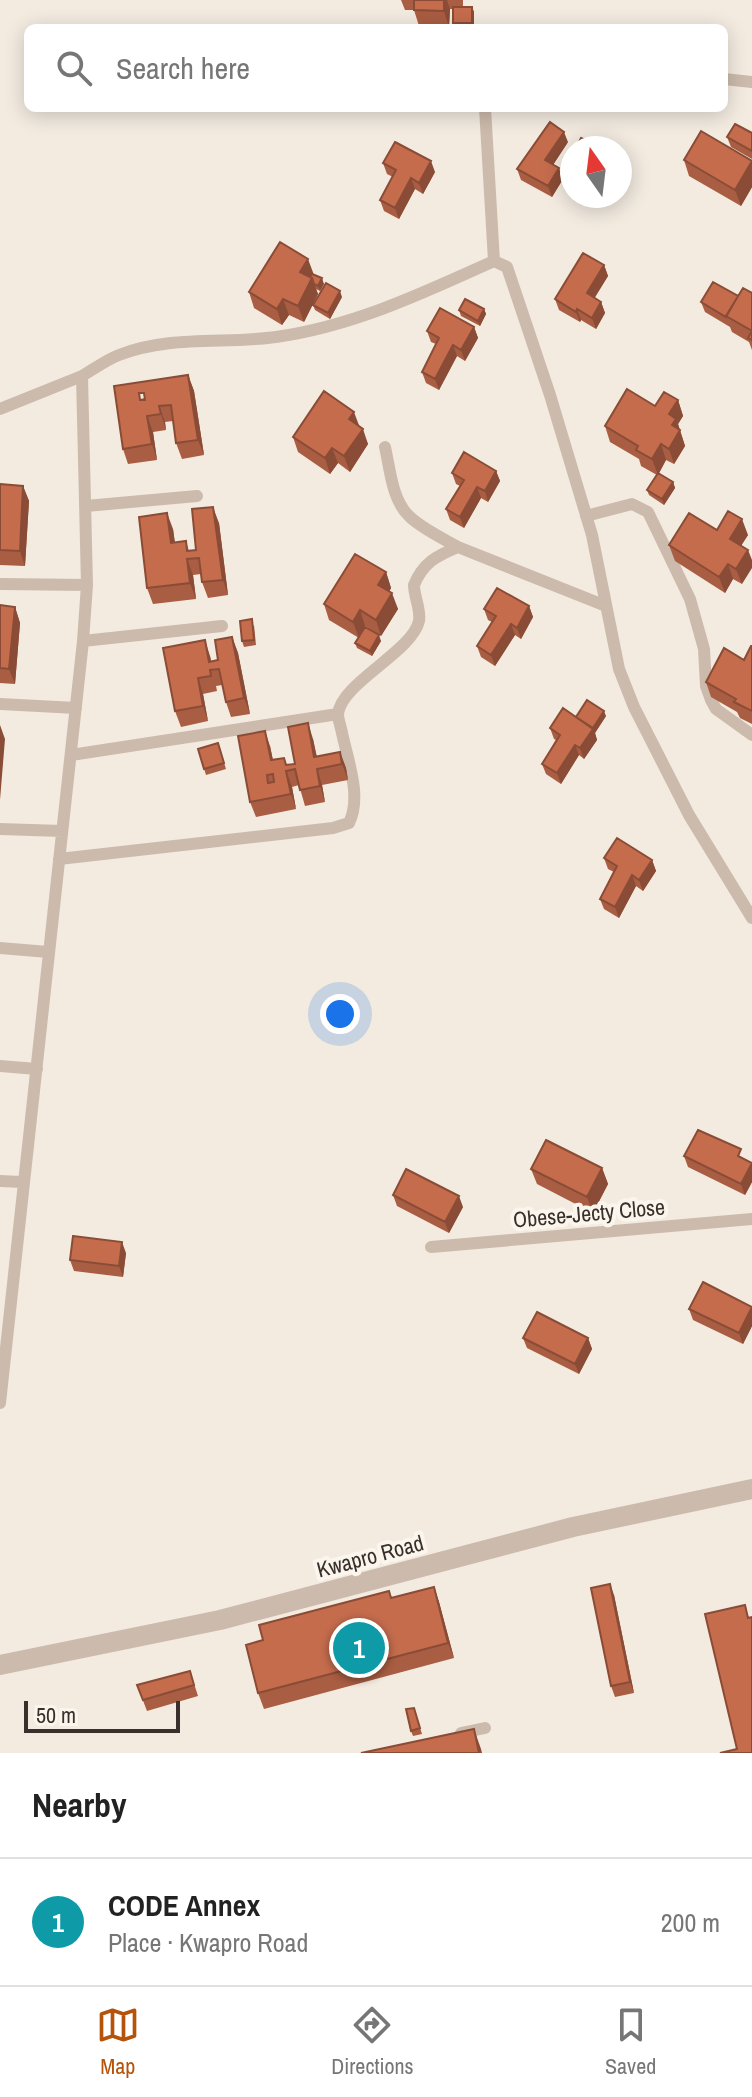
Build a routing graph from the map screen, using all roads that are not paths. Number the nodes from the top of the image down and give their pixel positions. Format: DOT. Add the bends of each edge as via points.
graph roads {
  1 [pos="728,79"];
  2 [pos="752,82"];
  3 [pos="485,112"];
  4 [pos="494,261"];
  5 [pos="82,376"];
  6 [pos="0,409"];
  7 [pos="385,447"];
  8 [pos="197,496"];
  9 [pos="86,506"];
  10 [pos="586,516"];
  11 [pos="458,547"];
  12 [pos="0,584"];
  13 [pos="87,585"];
  14 [pos="606,606"];
  15 [pos="222,626"];
  16 [pos="83,641"];
  17 [pos="0,704"];
  18 [pos="76,708"];
  19 [pos="338,714"];
  20 [pos="752,735"];
  21 [pos="71,755"];
  22 [pos="0,829"];
  23 [pos="62,831"];
  24 [pos="59,859"];
  25 [pos="752,918"];
  26 [pos="0,948"];
  27 [pos="48,952"];
  28 [pos="0,1066"];
  29 [pos="37,1069"];
  30 [pos="0,1181"];
  31 [pos="22,1182"];
  32 [pos="752,1219"];
  33 [pos="431,1247"];
  34 [pos="6,1310"];
  35 [pos="0,1403"];
  36 [pos="752,1489"];
  37 [pos="0,1665"];
  38 [pos="485,1728"];
  39 [pos="454,1734"];
  1 -- 2 [label="lane"];
  3 -- 4 [label="lane"];
  4 -- 5 [label="lane" via="358,319 275,337 158,344 117,355"];
  4 -- 10 [label="lane" via="507,267"];
  5 -- 6 [label="lane"];
  5 -- 9 [label="lane"];
  7 -- 11 [label="lane" via="403,509"];
  8 -- 9 [label="lane"];
  9 -- 13 [label="lane"];
  10 -- 14 [label="lane"];
  10 -- 20 [label="lane" via="632,504 648,512 690,599 711,700"];
  11 -- 14 [label="lane"];
  11 -- 19 [label="lane" via="419,573 414,585 418,624 346,697"];
  12 -- 13 [label="lane"];
  13 -- 16 [label="lane"];
  14 -- 25 [label="lane" via="619,669 634,707 689,815"];
  15 -- 16 [label="lane"];
  16 -- 18 [label="lane"];
  17 -- 18 [label="lane"];
  18 -- 21 [label="lane"];
  19 -- 21 [label="lane"];
  19 -- 24 [label="lane" via="355,796 349,823"];
  21 -- 23 [label="lane"];
  22 -- 23 [label="lane"];
  23 -- 24 [label="lane"];
  24 -- 27 [label="lane"];
  26 -- 27 [label="lane"];
  27 -- 29 [label="lane"];
  28 -- 29 [label="lane"];
  29 -- 31 [label="lane"];
  30 -- 31 [label="lane"];
  31 -- 34 [label="lane"];
  32 -- 33 [label="lane, Obese-Jecty Close"];
  34 -- 35 [label="lane"];
  36 -- 37 [label="street, Kwapro Road" via="573,1527 220,1620"];
  38 -- 39 [label="lane"];
}
